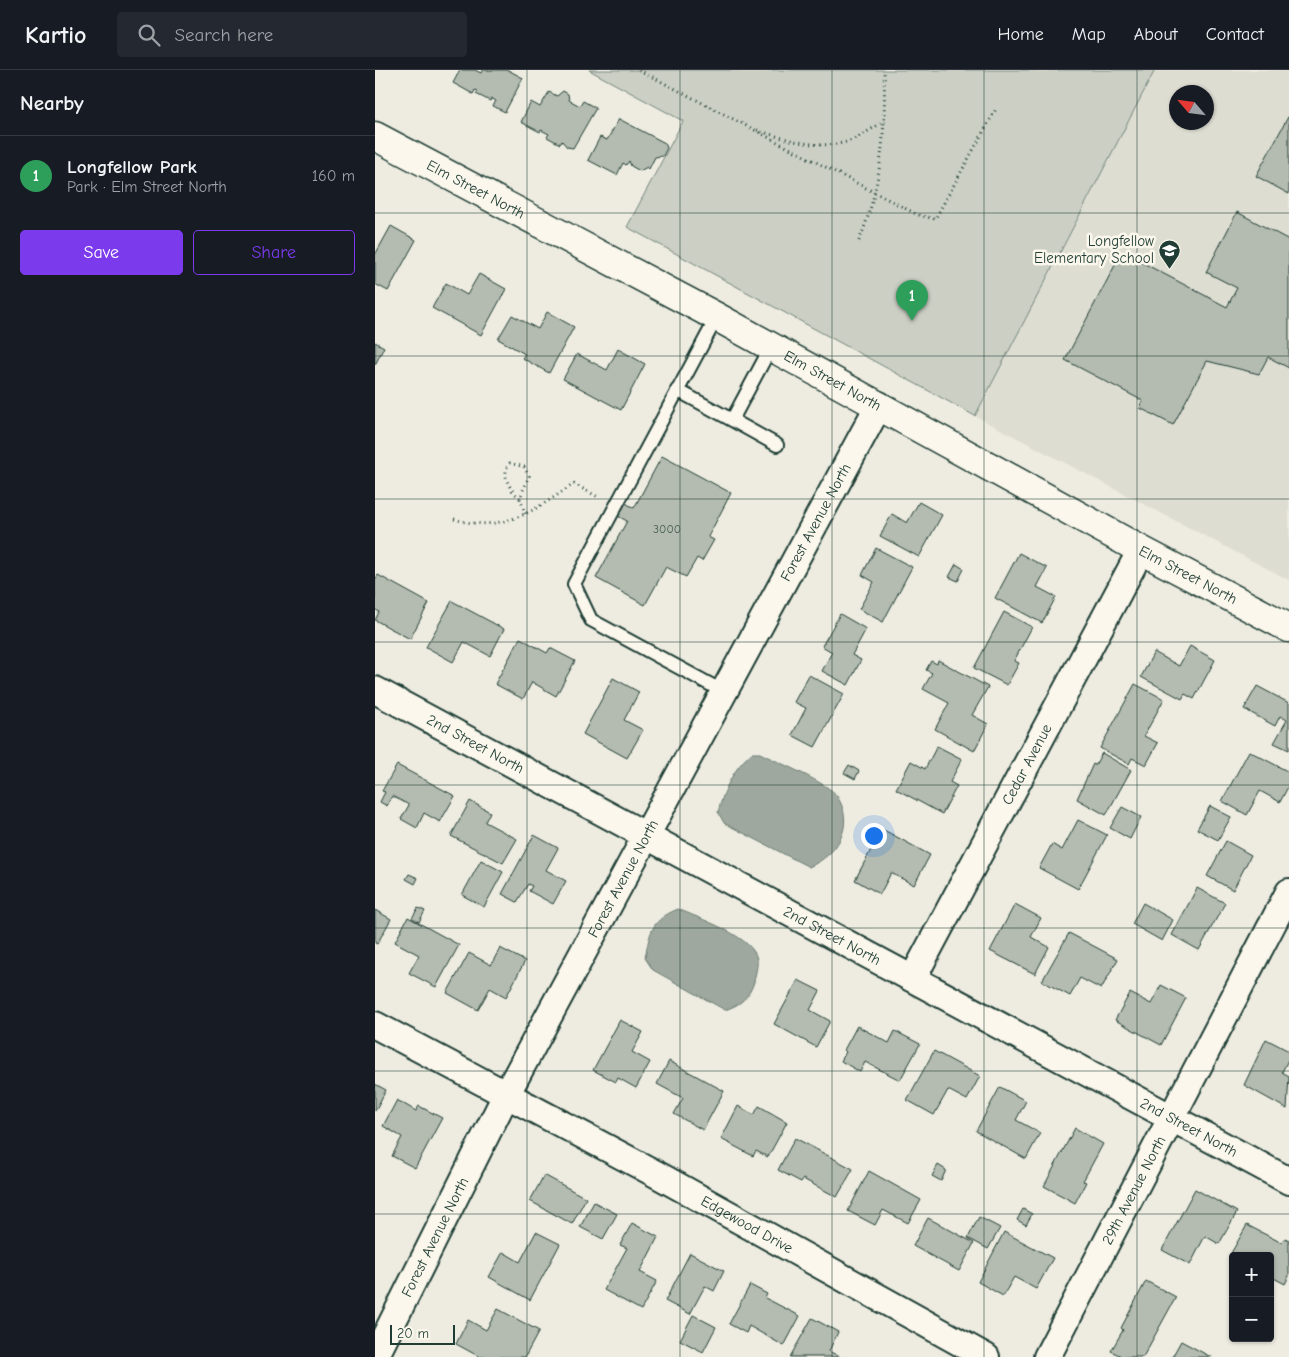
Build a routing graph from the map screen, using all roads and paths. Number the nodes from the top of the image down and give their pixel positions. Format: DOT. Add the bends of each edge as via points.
graph roads {
  1 [pos="639,70"];
  2 [pos="884,70"];
  3 [pos="996,109"];
  4 [pos="886,121"];
  5 [pos="747,127"];
  6 [pos="375,136"];
  7 [pos="876,192"];
  8 [pos="859,241"];
  9 [pos="717,317"];
  10 [pos="771,347"];
  11 [pos="677,390"];
  12 [pos="879,405"];
  13 [pos="732,420"];
  14 [pos="777,445"];
  15 [pos="521,498"];
  16 [pos="614,506"];
  17 [pos="526,516"];
  18 [pos="454,519"];
  19 [pos="1141,550"];
  20 [pos="1289,628"];
  21 [pos="375,690"];
  22 [pos="724,692"];
  23 [pos="646,836"];
  24 [pos="1289,892"];
  25 [pos="913,978"];
  26 [pos="375,1025"];
  27 [pos="507,1095"];
  28 [pos="1171,1117"];
  29 [pos="1289,1181"];
  30 [pos="375,1357"];
  31 [pos="987,1357"];
  32 [pos="1047,1357"];
  1 -- 5 [label="path"];
  2 -- 4 [label="path"];
  3 -- 7 [label="path" via="935,218 918,215"];
  4 -- 5 [label="path" via="851,141 826,144 803,144"];
  4 -- 7 [label="path"];
  5 -- 7 [label="path"];
  6 -- 9 [label="street, Elm Street North"];
  7 -- 8 [label="path"];
  9 -- 10 [label="street, Elm Street North"];
  9 -- 11 [label="lane"];
  10 -- 12 [label="street, Elm Street North"];
  10 -- 13 [label="lane"];
  11 -- 13 [label="lane"];
  11 -- 16 [label="lane"];
  12 -- 19 [label="street, Elm Street North"];
  12 -- 22 [label="street, Forest Avenue North"];
  13 -- 14 [label="lane"];
  15 -- 15 [label="path" via="529,476 524,467 510,463 505,474 513,491"];
  15 -- 17 [label="path"];
  16 -- 17 [label="path" via="574,484"];
  16 -- 22 [label="lane" via="574,584 591,620"];
  17 -- 18 [label="path" via="484,523"];
  19 -- 20 [label="street, Elm Street North"];
  19 -- 25 [label="street, Cedar Avenue"];
  21 -- 23 [label="street, 2nd Street North"];
  22 -- 23 [label="street, Forest Avenue North"];
  23 -- 25 [label="street, 2nd Street North"];
  23 -- 27 [label="street, Forest Avenue North"];
  24 -- 28 [label="street, 29th Avenue North"];
  25 -- 28 [label="street, 2nd Street North"];
  26 -- 27 [label="street, Edgewood Drive"];
  27 -- 30 [label="street, Forest Avenue North"];
  27 -- 31 [label="street, Edgewood Drive"];
  28 -- 29 [label="street, 2nd Street North"];
  28 -- 32 [label="street, 29th Avenue North"];
}
